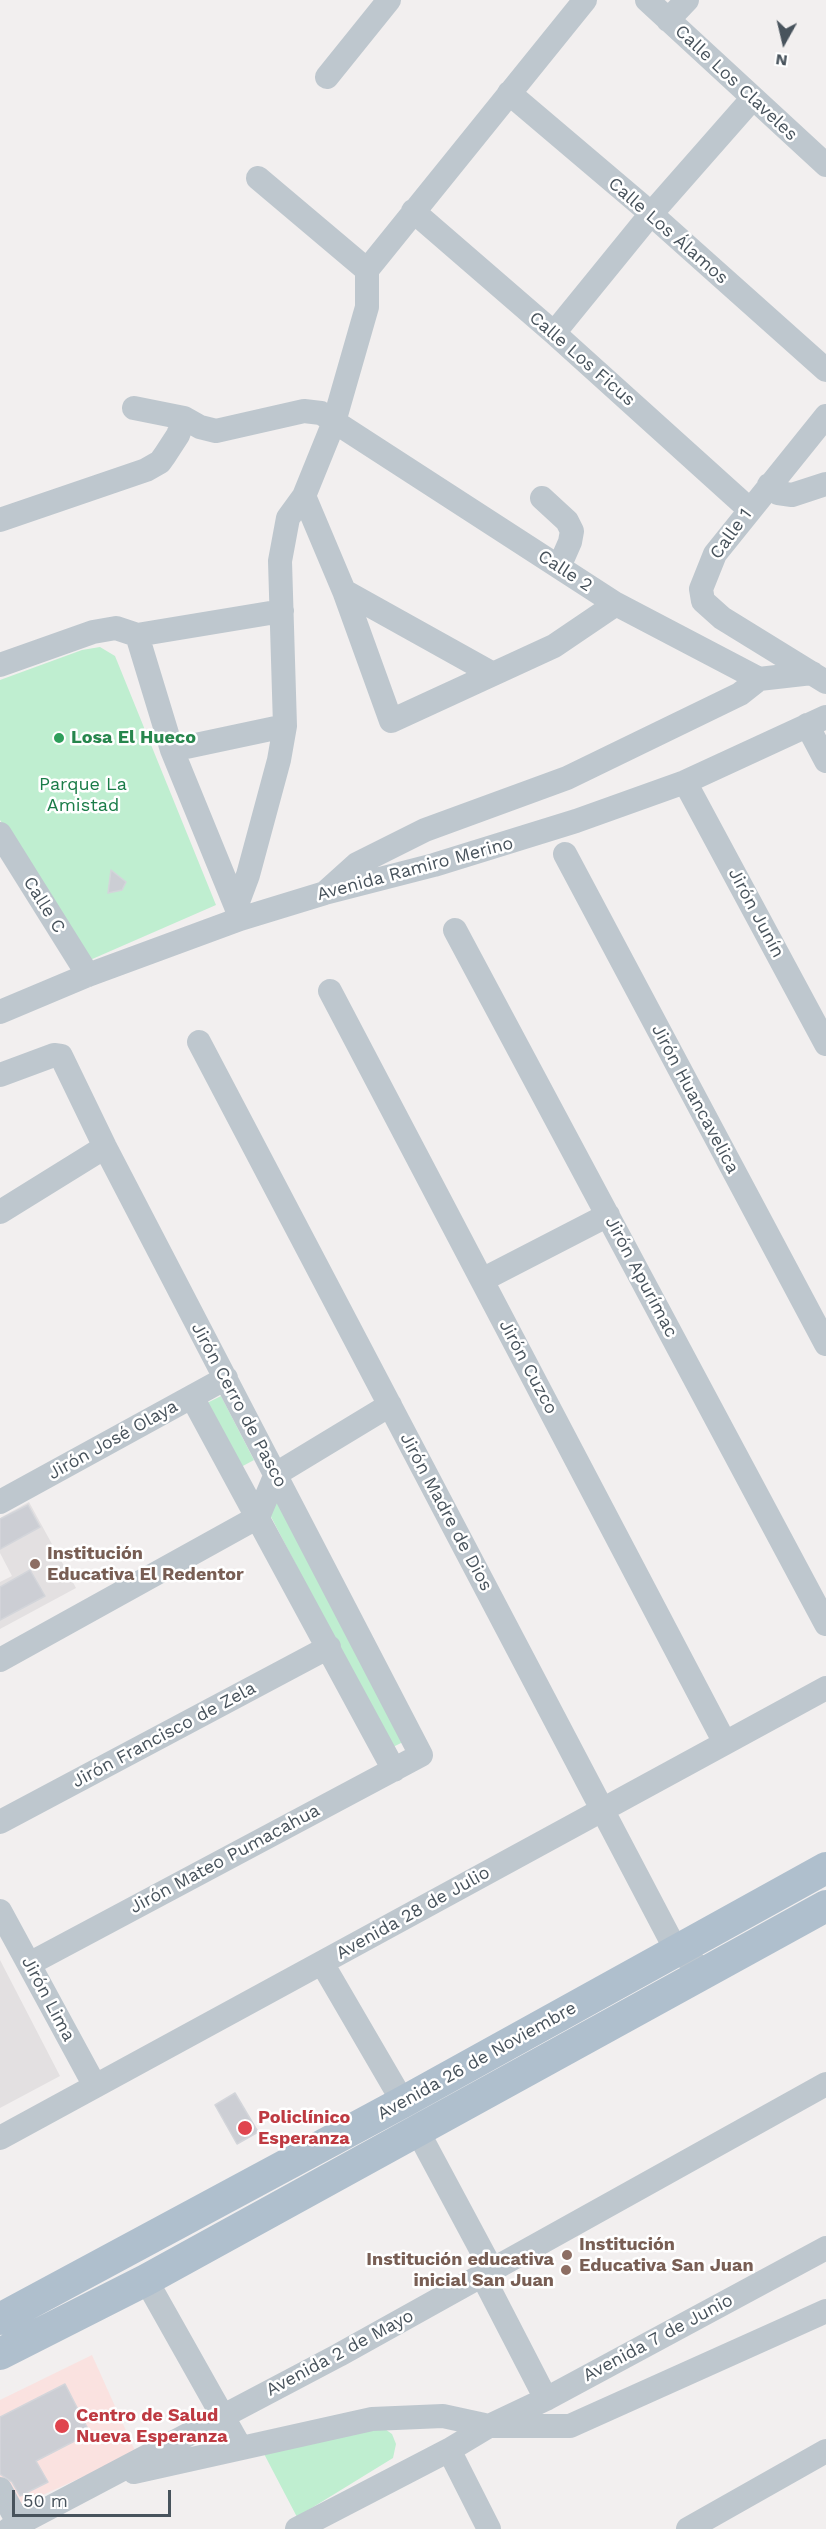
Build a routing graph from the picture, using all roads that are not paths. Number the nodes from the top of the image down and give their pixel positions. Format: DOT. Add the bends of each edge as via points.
graph roads {
  1 [pos="389,0"];
  2 [pos="585,0"];
  3 [pos="647,0"];
  4 [pos="687,0"];
  5 [pos="668,20"];
  6 [pos="327,77"];
  7 [pos="509,93"];
  8 [pos="753,99"];
  9 [pos="826,165"];
  10 [pos="258,178"];
  11 [pos="413,211"];
  12 [pos="650,214"];
  13 [pos="367,270"];
  14 [pos="554,333"];
  15 [pos="826,370"];
  16 [pos="134,408"];
  17 [pos="826,416"];
  18 [pos="184,418"];
  19 [pos="334,422"];
  20 [pos="826,484"];
  21 [pos="769,485"];
  22 [pos="304,496"];
  23 [pos="542,498"];
  24 [pos="749,508"];
  25 [pos="0,520"];
  26 [pos="559,567"];
  27 [pos="344,591"];
  28 [pos="616,604"];
  29 [pos="282,611"];
  30 [pos="137,635"];
  31 [pos="0,665"];
  32 [pos="493,674"];
  33 [pos="819,677"];
  34 [pos="759,679"];
  35 [pos="817,721"];
  36 [pos="285,726"];
  37 [pos="172,750"];
  38 [pos="826,761"];
  39 [pos="686,782"];
  40 [pos="0,834"];
  41 [pos="565,854"];
  42 [pos="325,893"];
  43 [pos="238,913"];
  44 [pos="455,930"];
  45 [pos="88,975"];
  46 [pos="330,991"];
  47 [pos="818,1011"];
  48 [pos="0,1012"];
  49 [pos="199,1042"];
  50 [pos="826,1044"];
  51 [pos="0,1075"];
  52 [pos="105,1148"];
  53 [pos="0,1212"];
  54 [pos="608,1215"];
  55 [pos="482,1280"];
  56 [pos="826,1344"];
  57 [pos="226,1378"];
  58 [pos="192,1397"];
  59 [pos="390,1405"];
  60 [pos="276,1474"];
  61 [pos="0,1502"];
  62 [pos="258,1516"];
  63 [pos="826,1624"];
  64 [pos="329,1647"];
  65 [pos="0,1660"];
  66 [pos="826,1688"];
  67 [pos="725,1743"];
  68 [pos="422,1755"];
  69 [pos="394,1770"];
  70 [pos="602,1810"];
  71 [pos="0,1822"];
  72 [pos="826,1868"];
  73 [pos="826,1906"];
  74 [pos="0,1911"];
  75 [pos="676,1950"];
  76 [pos="322,1963"];
  77 [pos="29,1964"];
  78 [pos="706,1972"];
  79 [pos="826,2084"];
  80 [pos="95,2086"];
  81 [pos="403,2102"];
  82 [pos="417,2130"];
  83 [pos="0,2138"];
  84 [pos="826,2248"];
  85 [pos="487,2273"];
  86 [pos="146,2280"];
  87 [pos="0,2319"];
  88 [pos="824,2319"];
  89 [pos="0,2354"];
  90 [pos="546,2399"];
  91 [pos="222,2415"];
  92 [pos="489,2426"];
  93 [pos="240,2447"];
  94 [pos="449,2450"];
  95 [pos="826,2451"];
  96 [pos="102,2479"];
  97 [pos="0,2489"];
  98 [pos="14,2526"];
  99 [pos="297,2529"];
  100 [pos="489,2529"];
  101 [pos="688,2529"];
  1 -- 6 [label="street"];
  2 -- 7 [label="street"];
  3 -- 5 [label="street, Calle Los Claveles"];
  4 -- 5 [label="street"];
  5 -- 8 [label="street, Calle Los Claveles"];
  7 -- 11 [label="street"];
  7 -- 12 [label="street, Calle Los Álamos"];
  8 -- 9 [label="street, Calle Los Claveles"];
  8 -- 12 [label="street"];
  10 -- 13 [label="street"];
  11 -- 13 [label="street"];
  11 -- 14 [label="street, Calle Los Ficus"];
  12 -- 14 [label="street"];
  12 -- 15 [label="street, Calle Los Álamos"];
  13 -- 19 [label="street" via="367,307"];
  14 -- 24 [label="street, Calle Los Ficus"];
  16 -- 18 [label="street, Calle 2"];
  17 -- 21 [label="street, Calle 1"];
  18 -- 19 [label="street, Calle 2" via="216,431 304,411 321,413"];
  18 -- 25 [label="street" via="160,462 146,471"];
  19 -- 22 [label="street"];
  19 -- 26 [label="street, Calle 2"];
  20 -- 21 [label="street" via="792,495 778,493"];
  21 -- 24 [label="street, Calle 1"];
  22 -- 27 [label="street"];
  22 -- 29 [label="street" via="288,518 280,561"];
  23 -- 26 [label="street" via="567,521 572,531"];
  24 -- 33 [label="street, Calle 1" via="710,563 701,589 703,601 722,618"];
  26 -- 28 [label="street, Calle 2"];
  27 -- 32 [label="street"];
  27 -- 32 [label="street" via="391,721"];
  28 -- 32 [label="street" via="554,646"];
  28 -- 34 [label="street, Calle 2"];
  29 -- 30 [label="street"];
  29 -- 36 [label="street"];
  30 -- 31 [label="street" via="116,628 93,632"];
  30 -- 37 [label="street"];
  33 -- 34 [label="street"];
  34 -- 42 [label="street" via="740,694 592,767 425,830 357,864"];
  35 -- 38 [label="street"];
  35 -- 39 [label="street, Avenida Ramiro Merino"];
  36 -- 37 [label="street"];
  36 -- 43 [label="street"];
  37 -- 43 [label="street"];
  39 -- 42 [label="street, Avenida Ramiro Merino" via="547,831"];
  39 -- 47 [label="street, Jirón Junín"];
  40 -- 45 [label="street, Calle C"];
  41 -- 56 [label="street, Jirón Huancavelica"];
  42 -- 43 [label="street, Avenida Ramiro Merino"];
  43 -- 45 [label="street, Avenida Ramiro Merino"];
  44 -- 54 [label="street, Jirón Apurímac"];
  45 -- 48 [label="street, Avenida Ramiro Merino"];
  46 -- 55 [label="street, Jirón Cuzco"];
  47 -- 50 [label="street, Jirón Junín"];
  49 -- 59 [label="street, Jirón Madre de Dios"];
  51 -- 52 [label="street, Jirón Cerro de Pasco" via="61,1056"];
  52 -- 53 [label="street"];
  52 -- 57 [label="street, Jirón Cerro de Pasco"];
  54 -- 55 [label="street"];
  54 -- 63 [label="street, Jirón Apurímac"];
  55 -- 67 [label="street, Jirón Cuzco"];
  57 -- 58 [label="street, Jirón José Olaya"];
  57 -- 60 [label="street, Jirón Cerro de Pasco"];
  58 -- 61 [label="street, Jirón José Olaya"];
  58 -- 62 [label="street, Jirón Cerro de Pasco"];
  59 -- 60 [label="street"];
  59 -- 70 [label="street, Jirón Madre de Dios"];
  60 -- 62 [label="street"];
  60 -- 68 [label="street, Jirón Cerro de Pasco"];
  62 -- 64 [label="street, Jirón Cerro de Pasco"];
  62 -- 65 [label="street"];
  64 -- 69 [label="street, Jirón Cerro de Pasco"];
  64 -- 71 [label="street, Jirón Francisco de Zela"];
  66 -- 67 [label="street, Avenida 28 de Julio"];
  67 -- 70 [label="street, Avenida 28 de Julio"];
  68 -- 69 [label="street, Jirón Mateo Pumacahua"];
  69 -- 77 [label="street, Jirón Mateo Pumacahua"];
  70 -- 75 [label="street, Jirón Madre de Dios"];
  70 -- 76 [label="street, Avenida 28 de Julio"];
  72 -- 75 [label="main road, Avenida 26 de Noviembre"];
  73 -- 78 [label="main road, Avenida 26 de Noviembre"];
  74 -- 77 [label="street, Jirón Lima"];
  75 -- 78 [label="street, Jirón Madre de Dios"];
  75 -- 81 [label="main road, Avenida 26 de Noviembre"];
  76 -- 80 [label="street, Avenida 28 de Julio"];
  76 -- 81 [label="street"];
  77 -- 80 [label="street, Jirón Lima"];
  78 -- 82 [label="main road, Avenida 26 de Noviembre"];
  79 -- 85 [label="street, Avenida 2 de Mayo"];
  80 -- 83 [label="street, Avenida 28 de Julio"];
  81 -- 87 [label="main road, Avenida 26 de Noviembre"];
  82 -- 85 [label="street"];
  82 -- 86 [label="main road, Avenida 26 de Noviembre"];
  84 -- 90 [label="street, Avenida 7 de Junio"];
  85 -- 90 [label="street"];
  85 -- 91 [label="street, Avenida 2 de Mayo"];
  86 -- 89 [label="main road, Avenida 26 de Noviembre"];
  86 -- 91 [label="street"];
  88 -- 92 [label="street" via="570,2426"];
  90 -- 92 [label="street, Avenida 7 de Junio"];
  91 -- 93 [label="street"];
  91 -- 96 [label="street, Avenida 2 de Mayo"];
  92 -- 93 [label="street" via="443,2416 372,2419"];
  92 -- 94 [label="street, Avenida 7 de Junio"];
  93 -- 96 [label="street"];
  94 -- 99 [label="street, Avenida 7 de Junio"];
  94 -- 100 [label="street"];
  95 -- 101 [label="street"];
  96 -- 98 [label="street, Avenida 2 de Mayo"];
  97 -- 98 [label="street"];
}
